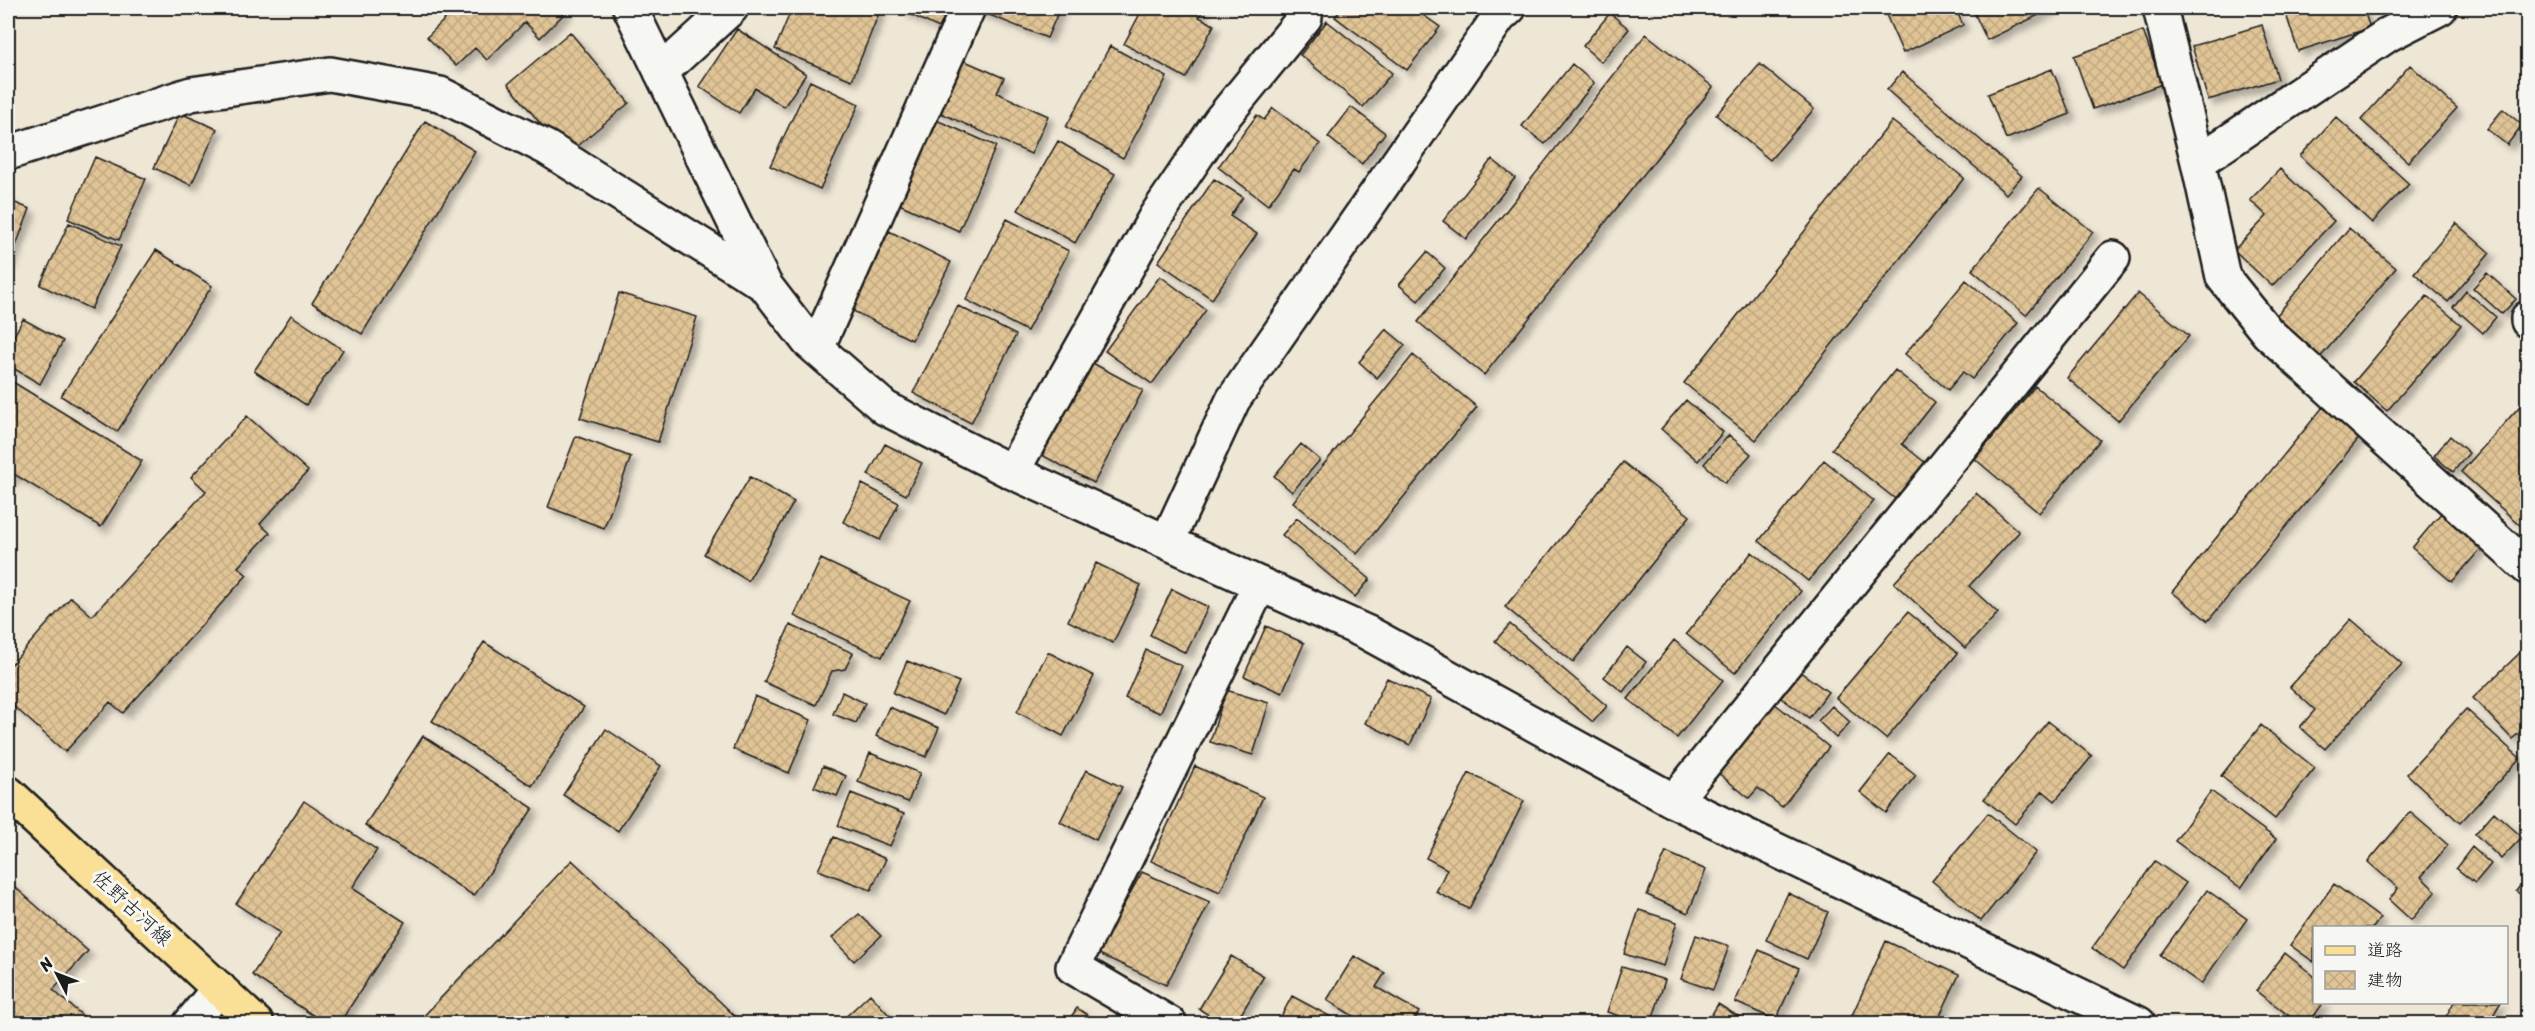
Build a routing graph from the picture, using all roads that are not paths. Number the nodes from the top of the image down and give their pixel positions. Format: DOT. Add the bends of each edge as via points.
graph roads {
  1 [pos="630,8"];
  2 [pos="731,8"];
  3 [pos="968,8"];
  4 [pos="1509,8"];
  5 [pos="2160,8"];
  6 [pos="2440,8"];
  7 [pos="1305,17"];
  8 [pos="661,72"];
  9 [pos="8,153"];
  10 [pos="2198,162"];
  11 [pos="2114,258"];
  12 [pos="765,285"];
  13 [pos="817,348"];
  14 [pos="1012,472"];
  15 [pos="1167,542"];
  16 [pos="2524,557"];
  17 [pos="1260,584"];
  18 [pos="8,793"];
  19 [pos="1674,801"];
  20 [pos="219,988"];
  21 [pos="190,1023"];
  22 [pos="257,1023"];
  23 [pos="1170,1023"];
  24 [pos="2139,1023"];
  1 -- 8 [label="street"];
  2 -- 8 [label="street"];
  3 -- 13 [label="street"];
  4 -- 15 [label="street" via="1233,400"];
  5 -- 10 [label="street"];
  6 -- 10 [label="street" via="2390,34"];
  7 -- 14 [label="street" via="1220,121 1156,216"];
  8 -- 12 [label="street"];
  9 -- 12 [label="street" via="191,94 330,74 440,94 547,148"];
  10 -- 16 [label="street" via="2223,277 2268,333"];
  11 -- 19 [label="street"];
  12 -- 13 [label="street" via="807,341"];
  13 -- 14 [label="street" via="885,408"];
  14 -- 15 [label="street"];
  15 -- 17 [label="street"];
  17 -- 19 [label="street" via="1368,633"];
  17 -- 23 [label="street" via="1073,967"];
  18 -- 20 [label="main road, 佐野古河線"];
  19 -- 24 [label="street"];
  20 -- 21 [label="street"];
  20 -- 22 [label="main road, 佐野古河線"];
}
